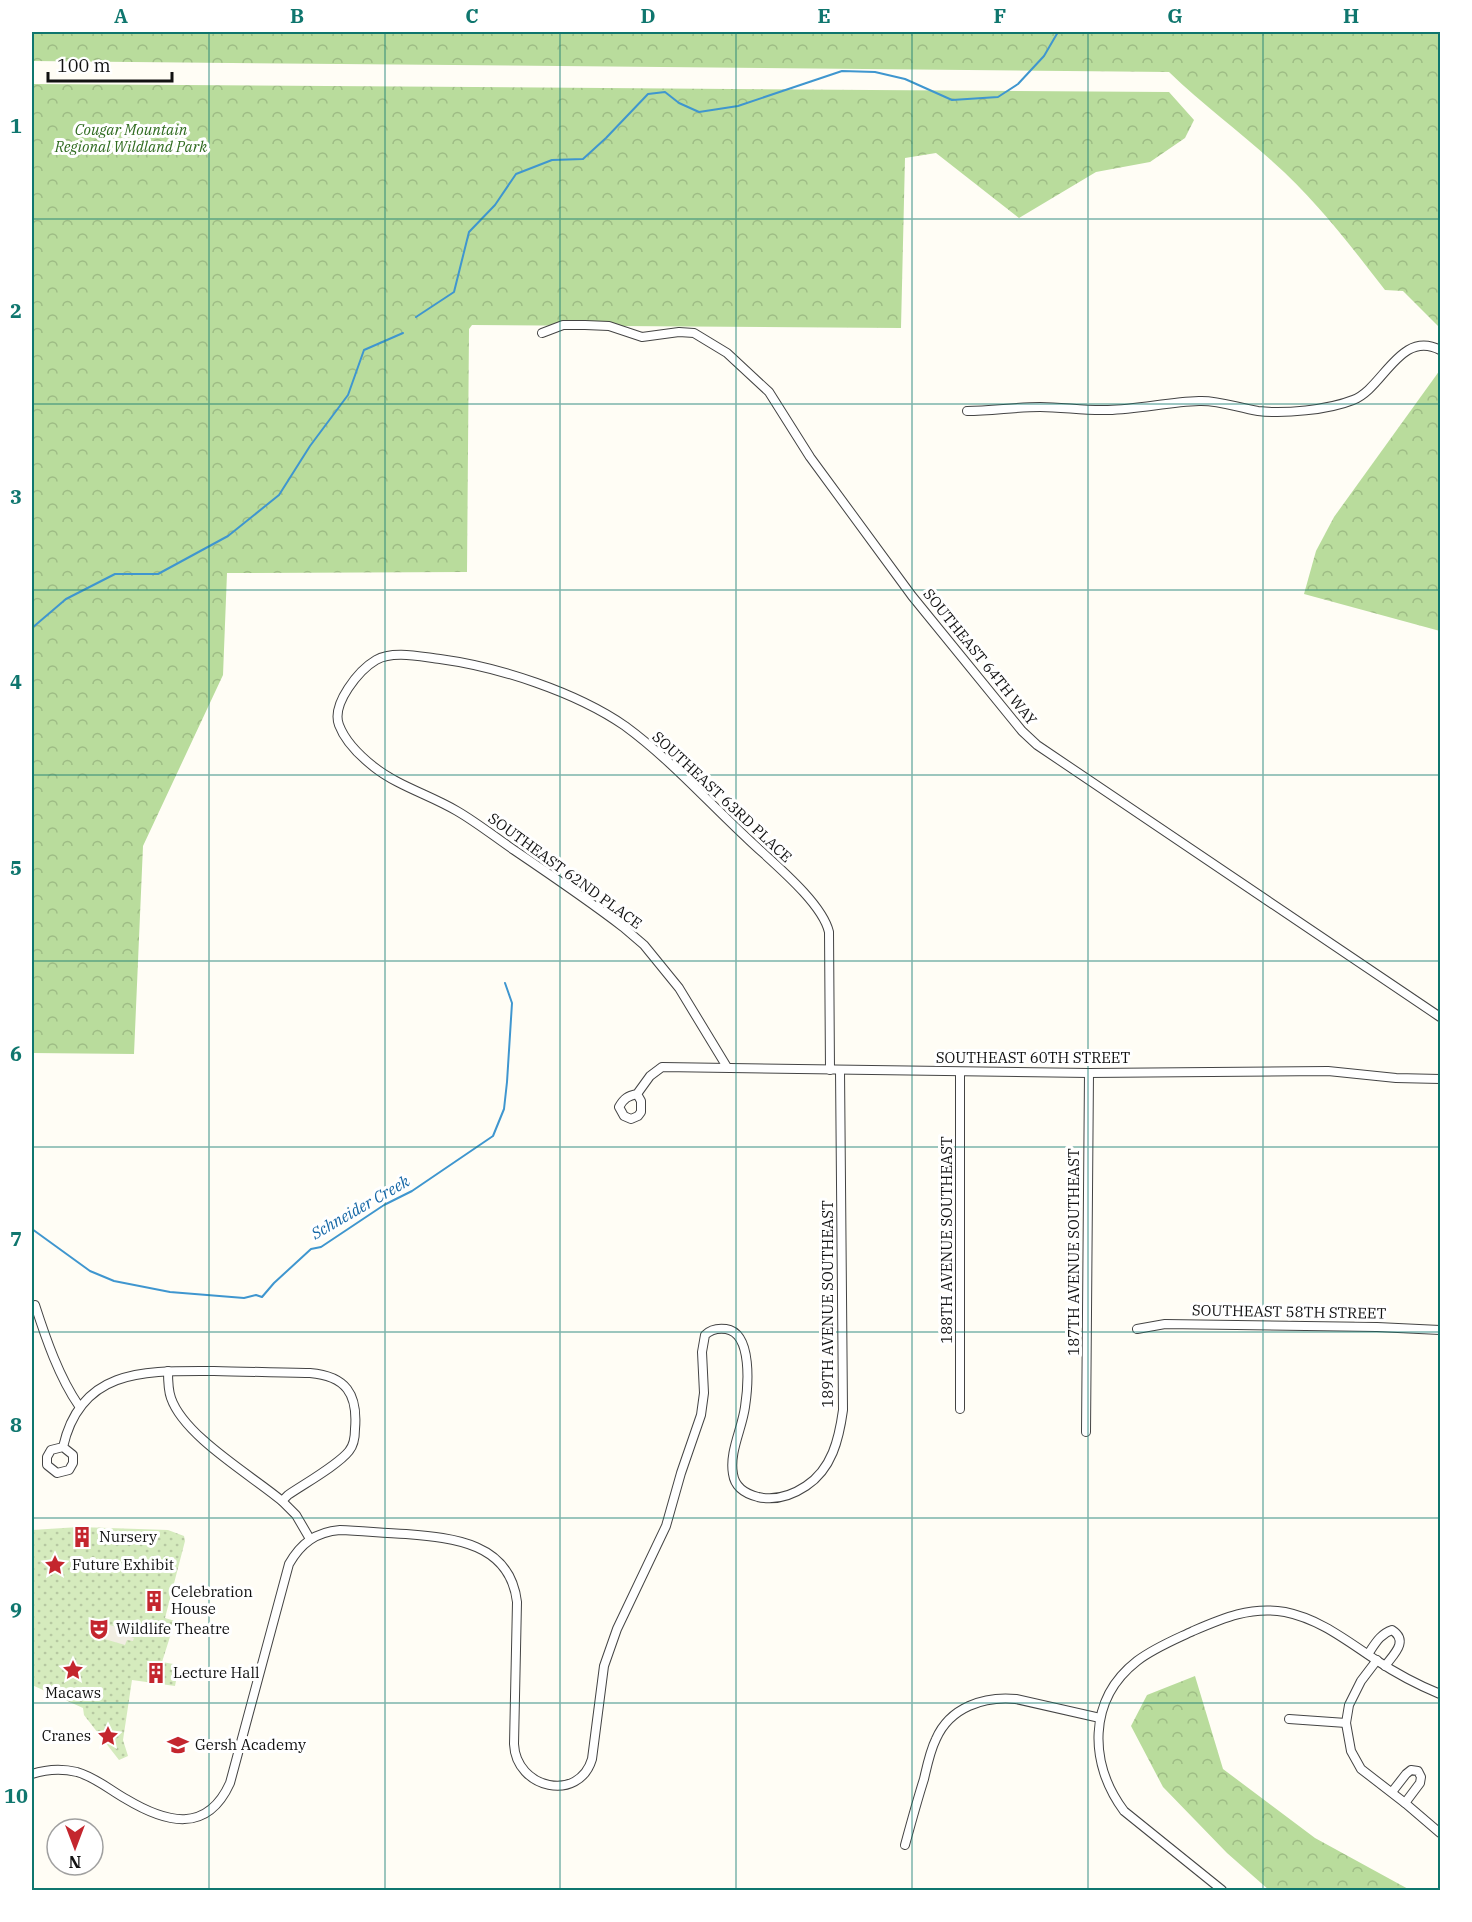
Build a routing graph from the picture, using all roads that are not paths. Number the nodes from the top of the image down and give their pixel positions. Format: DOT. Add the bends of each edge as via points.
graph roads {
  1 [pos="542,333"];
  2 [pos="1440,350"];
  3 [pos="967,411"];
  4 [pos="348,739"];
  5 [pos="1440,1017"];
  6 [pos="727,1067"];
  7 [pos="830,1070"];
  8 [pos="840,1070"];
  9 [pos="960,1072"];
  10 [pos="1089,1073"];
  11 [pos="1440,1079"];
  12 [pos="637,1094"];
  13 [pos="35,1305"];
  14 [pos="1137,1329"];
  15 [pos="1440,1330"];
  16 [pos="168,1371"];
  17 [pos="79,1406"];
  18 [pos="960,1409"];
  19 [pos="1086,1432"];
  20 [pos="63,1447"];
  21 [pos="282,1501"];
  22 [pos="310,1539"];
  23 [pos="1368,1654"];
  24 [pos="1377,1660"];
  25 [pos="1386,1666"];
  26 [pos="1440,1694"];
  27 [pos="1100,1718"];
  28 [pos="1289,1719"];
  29 [pos="1346,1723"];
  30 [pos="32,1774"];
  31 [pos="1392,1792"];
  32 [pos="1405,1803"];
  33 [pos="1440,1833"];
  34 [pos="905,1845"];
  35 [pos="1221,1890"];
  1 -- 5 [label="street, SOUTHEAST 64TH WAY" via="563,325 585,325 609,326 642,337 694,333 727,352 769,392 810,457 905,587 1037,745"];
  2 -- 3 [label="street" via="1426,345 1410,349 1360,397 1313,408 1258,411 1201,401 1110,410 1043,406"];
  4 -- 6 [label="street, SOUTHEAST 62ND PLACE" via="374,767 457,811 644,945 679,988"];
  4 -- 7 [label="street, SOUTHEAST 63RD PLACE" via="338,720 343,696 369,665 386,656 434,658 480,667 564,694 625,727 674,766 824,916 829,932"];
  6 -- 7 [label="street, SOUTHEAST 60TH STREET"];
  6 -- 12 [label="street, SOUTHEAST 60TH STREET" via="662,1068 650,1076"];
  7 -- 8 [label="street, SOUTHEAST 60TH STREET"];
  8 -- 9 [label="street, SOUTHEAST 60TH STREET"];
  8 -- 22 [label="street, 189TH AVENUE SOUTHEAST" via="843,1410 832,1456 816,1479 779,1499 739,1488 733,1475 745,1408 746,1360 742,1340 725,1329 705,1335 702,1414 666,1526 616,1629 604,1666 590,1767 579,1779 554,1785 536,1780 514,1754 516,1593 502,1565 482,1549 455,1539 340,1530"];
  9 -- 10 [label="street, SOUTHEAST 60TH STREET"];
  9 -- 18 [label="street, 188TH AVENUE SOUTHEAST"];
  10 -- 11 [label="street, SOUTHEAST 60TH STREET" via="1328,1071"];
  10 -- 19 [label="street, 187TH AVENUE SOUTHEAST"];
  13 -- 17 [label="street" via="65,1383"];
  14 -- 15 [label="street, SOUTHEAST 58TH STREET" via="1165,1324"];
  16 -- 17 [label="street" via="132,1375 92,1394"];
  16 -- 21 [label="street" via="175,1408 189,1428"];
  16 -- 21 [label="street" via="310,1372 338,1379 354,1402 353,1444 343,1457"];
  17 -- 20 [label="street"];
  21 -- 22 [label="street"];
  22 -- 30 [label="street" via="294,1555 286,1573 231,1783 211,1811 182,1820 150,1812 79,1773 58,1769"];
  23 -- 24 [label="street"];
  23 -- 25 [label="street" via="1386,1632 1392,1630 1400,1635 1400,1646"];
  23 -- 27 [label="street" via="1332,1630 1299,1616 1272,1610 1233,1614 1152,1650 1135,1662 1114,1687"];
  24 -- 25 [label="street"];
  24 -- 29 [label="street" via="1353,1695"];
  25 -- 26 [label="street"];
  27 -- 34 [label="street" via="1003,1698 973,1703 961,1710 936,1739"];
  27 -- 35 [label="street" via="1101,1763 1116,1800 1134,1821"];
  28 -- 29 [label="street"];
  29 -- 31 [label="street" via="1350,1751 1356,1762"];
  31 -- 32 [label="street"];
  31 -- 32 [label="street" via="1406,1774 1418,1771 1420,1783"];
  32 -- 33 [label="street"];
}
